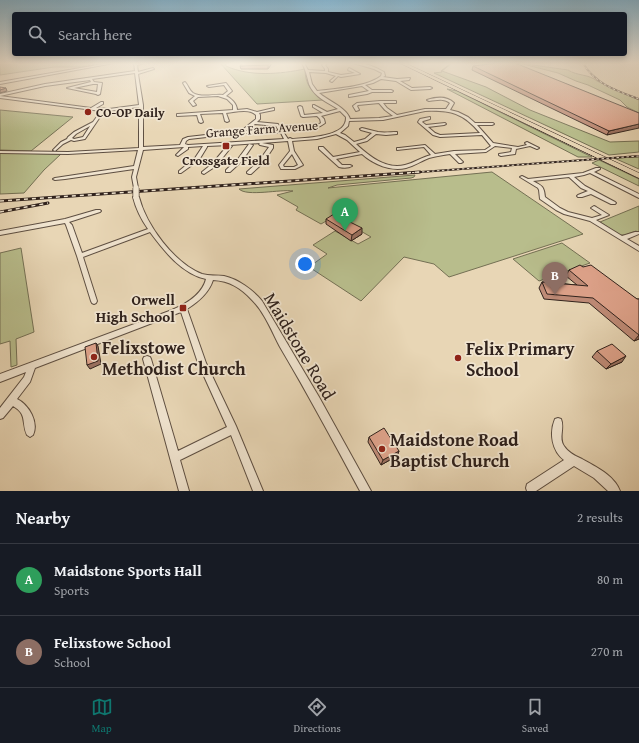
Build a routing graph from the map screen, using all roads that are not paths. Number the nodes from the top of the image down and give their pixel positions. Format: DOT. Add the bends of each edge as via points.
graph roads {
  1 [pos="46,86"];
  2 [pos="79,86"];
  3 [pos="100,86"];
  4 [pos="138,86"];
  5 [pos="187,86"];
  6 [pos="226,86"];
  7 [pos="312,86"];
  8 [pos="356,86"];
  9 [pos="363,86"];
  10 [pos="406,86"];
  11 [pos="427,86"];
  12 [pos="450,86"];
  13 [pos="457,86"];
  14 [pos="371,91"];
  15 [pos="391,91"];
  16 [pos="316,92"];
  17 [pos="198,95"];
  18 [pos="224,96"];
  19 [pos="350,96"];
  20 [pos="0,97"];
  21 [pos="429,100"];
  22 [pos="380,102"];
  23 [pos="395,102"];
  24 [pos="102,103"];
  25 [pos="194,105"];
  26 [pos="140,106"];
  27 [pos="314,106"];
  28 [pos="300,107"];
  29 [pos="92,109"];
  30 [pos="273,109"];
  31 [pos="102,110"];
  32 [pos="235,110"];
  33 [pos="340,110"];
  34 [pos="357,110"];
  35 [pos="447,111"];
  36 [pos="224,112"];
  37 [pos="198,113"];
  38 [pos="256,113"];
  39 [pos="326,113"];
  40 [pos="178,115"];
  41 [pos="318,115"];
  42 [pos="396,116"];
  43 [pos="429,118"];
  44 [pos="349,120"];
  45 [pos="227,121"];
  46 [pos="202,122"];
  47 [pos="93,123"];
  48 [pos="254,123"];
  49 [pos="444,124"];
  50 [pos="474,124"];
  51 [pos="492,124"];
  52 [pos="425,126"];
  53 [pos="308,127"];
  54 [pos="362,129"];
  55 [pos="242,132"];
  56 [pos="282,132"];
  57 [pos="337,133"];
  58 [pos="396,133"];
  59 [pos="375,134"];
  60 [pos="483,134"];
  61 [pos="70,139"];
  62 [pos="288,139"];
  63 [pos="265,143"];
  64 [pos="354,143"];
  65 [pos="492,144"];
  66 [pos="251,145"];
  67 [pos="185,146"];
  68 [pos="230,146"];
  69 [pos="206,147"];
  70 [pos="141,148"];
  71 [pos="321,148"];
  72 [pos="515,148"];
  73 [pos="537,148"];
  74 [pos="399,149"];
  75 [pos="55,150"];
  76 [pos="292,151"];
  77 [pos="0,152"];
  78 [pos="452,153"];
  79 [pos="363,154"];
  80 [pos="434,155"];
  81 [pos="501,155"];
  82 [pos="178,156"];
  83 [pos="333,158"];
  84 [pos="461,162"];
  85 [pos="350,166"];
  86 [pos="136,167"];
  87 [pos="598,168"];
  88 [pos="228,171"];
  89 [pos="639,171"];
  90 [pos="181,172"];
  91 [pos="249,172"];
  92 [pos="591,172"];
  93 [pos="204,173"];
  94 [pos="569,175"];
  95 [pos="522,176"];
  96 [pos="639,176"];
  97 [pos="55,178"];
  98 [pos="528,180"];
  99 [pos="591,192"];
  100 [pos="580,196"];
  101 [pos="639,196"];
  102 [pos="613,203"];
  103 [pos="594,208"];
  104 [pos="98,211"];
  105 [pos="592,220"];
  106 [pos="66,221"];
  107 [pos="151,230"];
  108 [pos="637,232"];
  109 [pos="0,233"];
  110 [pos="623,238"];
  111 [pos="639,250"];
  112 [pos="80,256"];
  113 [pos="210,278"];
  114 [pos="94,301"];
  115 [pos="183,308"];
  116 [pos="147,359"];
  117 [pos="32,366"];
  118 [pos="0,378"];
  119 [pos="10,402"];
  120 [pos="0,415"];
  121 [pos="558,422"];
  122 [pos="232,428"];
  123 [pos="30,432"];
  124 [pos="175,457"];
  125 [pos="572,461"];
  126 [pos="531,488"];
  127 [pos="184,491"];
  128 [pos="258,491"];
  129 [pos="366,491"];
  130 [pos="615,491"];
  1 -- 20 [label="street" via="12,92"];
  2 -- 3 [label="street" via="69,88 98,94"];
  4 -- 26 [label="street, Maidstone Road"];
  5 -- 17 [label="street" via="191,93"];
  6 -- 18 [label="street" via="230,91"];
  7 -- 16 [label="street, Grange Farm Avenue"];
  8 -- 16 [label="street"];
  9 -- 14 [label="street"];
  10 -- 11 [label="street" via="411,89 432,89"];
  12 -- 96 [label="highway"];
  13 -- 89 [label="highway"];
  14 -- 15 [label="street"];
  14 -- 19 [label="street"];
  16 -- 33 [label="street, Grange Farm Avenue"];
  17 -- 18 [label="street"];
  17 -- 25 [label="street" via="191,100"];
  18 -- 32 [label="street" via="230,98 236,107"];
  20 -- 29 [label="street"];
  21 -- 35 [label="street" via="445,98 452,103"];
  22 -- 23 [label="street"];
  22 -- 34 [label="street" via="356,104"];
  22 -- 42 [label="street"];
  24 -- 29 [label="street"];
  26 -- 31 [label="street"];
  26 -- 70 [label="street, Maidstone Road"];
  27 -- 39 [label="street"];
  28 -- 41 [label="street" via="303,116"];
  29 -- 31 [label="street"];
  30 -- 38 [label="street"];
  31 -- 47 [label="street"];
  32 -- 36 [label="street"];
  32 -- 38 [label="street"];
  33 -- 39 [label="street"];
  33 -- 44 [label="street, Grange Farm Avenue"];
  35 -- 42 [label="street" via="426,110"];
  35 -- 50 [label="street" via="463,116"];
  36 -- 37 [label="street"];
  36 -- 45 [label="street"];
  37 -- 40 [label="street"];
  37 -- 46 [label="street"];
  38 -- 48 [label="street" via="259,117"];
  39 -- 41 [label="street"];
  41 -- 53 [label="street" via="323,123"];
  42 -- 44 [label="street"];
  43 -- 52 [label="street" via="420,121"];
  44 -- 57 [label="street, Grange Farm Avenue"];
  47 -- 61 [label="street" via="73,134"];
  47 -- 61 [label="street" via="84,138"];
  48 -- 55 [label="street"];
  48 -- 56 [label="street" via="277,125"];
  49 -- 52 [label="street"];
  50 -- 51 [label="street"];
  50 -- 60 [label="street"];
  52 -- 60 [label="street" via="440,136"];
  54 -- 59 [label="street"];
  55 -- 56 [label="street"];
  55 -- 67 [label="street" via="188,138 184,140"];
  56 -- 62 [label="street"];
  57 -- 62 [label="street, Grange Farm Avenue" via="320,138"];
  57 -- 64 [label="street" via="347,136"];
  58 -- 59 [label="street"];
  59 -- 64 [label="street"];
  60 -- 65 [label="street"];
  61 -- 75 [label="street"];
  62 -- 63 [label="street, Grange Farm Avenue"];
  62 -- 76 [label="street"];
  63 -- 66 [label="street, Grange Farm Avenue"];
  63 -- 67 [label="street, Grange Farm Avenue"];
  63 -- 91 [label="street" via="270,145 270,148 261,162"];
  64 -- 79 [label="street"];
  65 -- 72 [label="street"];
  65 -- 78 [label="street" via="486,151"];
  66 -- 68 [label="street, Grange Farm Avenue"];
  66 -- 88 [label="street"];
  67 -- 69 [label="street, Grange Farm Avenue"];
  67 -- 70 [label="street, Grange Farm Avenue"];
  67 -- 82 [label="street"];
  68 -- 69 [label="street, Grange Farm Avenue"];
  68 -- 93 [label="street"];
  69 -- 90 [label="street" via="198,158"];
  70 -- 77 [label="street, Grange Farm Avenue" via="68,153"];
  70 -- 86 [label="street, Maidstone Road"];
  71 -- 83 [label="street"];
  72 -- 73 [label="street" via="528,144"];
  72 -- 81 [label="street" via="512,154"];
  74 -- 80 [label="street" via="425,146"];
  76 -- 76 [label="street" via="301,166 283,168 281,166"];
  78 -- 80 [label="street"];
  78 -- 84 [label="street"];
  79 -- 80 [label="street" via="373,161 398,168 408,167"];
  79 -- 83 [label="street"];
  83 -- 85 [label="street" via="341,166"];
  86 -- 97 [label="street"];
  86 -- 107 [label="street, Maidstone Road, bridge" via="134,177 137,206"];
  87 -- 92 [label="street"];
  92 -- 94 [label="street"];
  92 -- 101 [label="street"];
  94 -- 98 [label="street"];
  94 -- 99 [label="street"];
  95 -- 98 [label="street"];
  98 -- 105 [label="street" via="540,187 544,200 566,213"];
  99 -- 100 [label="street"];
  99 -- 102 [label="street"];
  103 -- 105 [label="street" via="606,215"];
  104 -- 106 [label="street"];
  105 -- 110 [label="street"];
  106 -- 109 [label="street"];
  106 -- 112 [label="street"];
  107 -- 112 [label="street"];
  107 -- 113 [label="street, Maidstone Road" via="182,264 199,275"];
  108 -- 110 [label="street"];
  110 -- 111 [label="street"];
  112 -- 114 [label="street"];
  113 -- 115 [label="street" via="203,292"];
  113 -- 129 [label="street, Maidstone Road" via="228,279 256,300"];
  115 -- 117 [label="street"];
  115 -- 122 [label="street" via="202,363"];
  116 -- 124 [label="street"];
  117 -- 118 [label="street"];
  117 -- 119 [label="street"];
  119 -- 120 [label="street"];
  119 -- 123 [label="street" via="18,404 28,414"];
  121 -- 125 [label="street" via="556,438 566,456"];
  122 -- 124 [label="street"];
  122 -- 128 [label="street"];
  124 -- 127 [label="street"];
  125 -- 126 [label="street"];
  125 -- 130 [label="street" via="598,474"];
}
